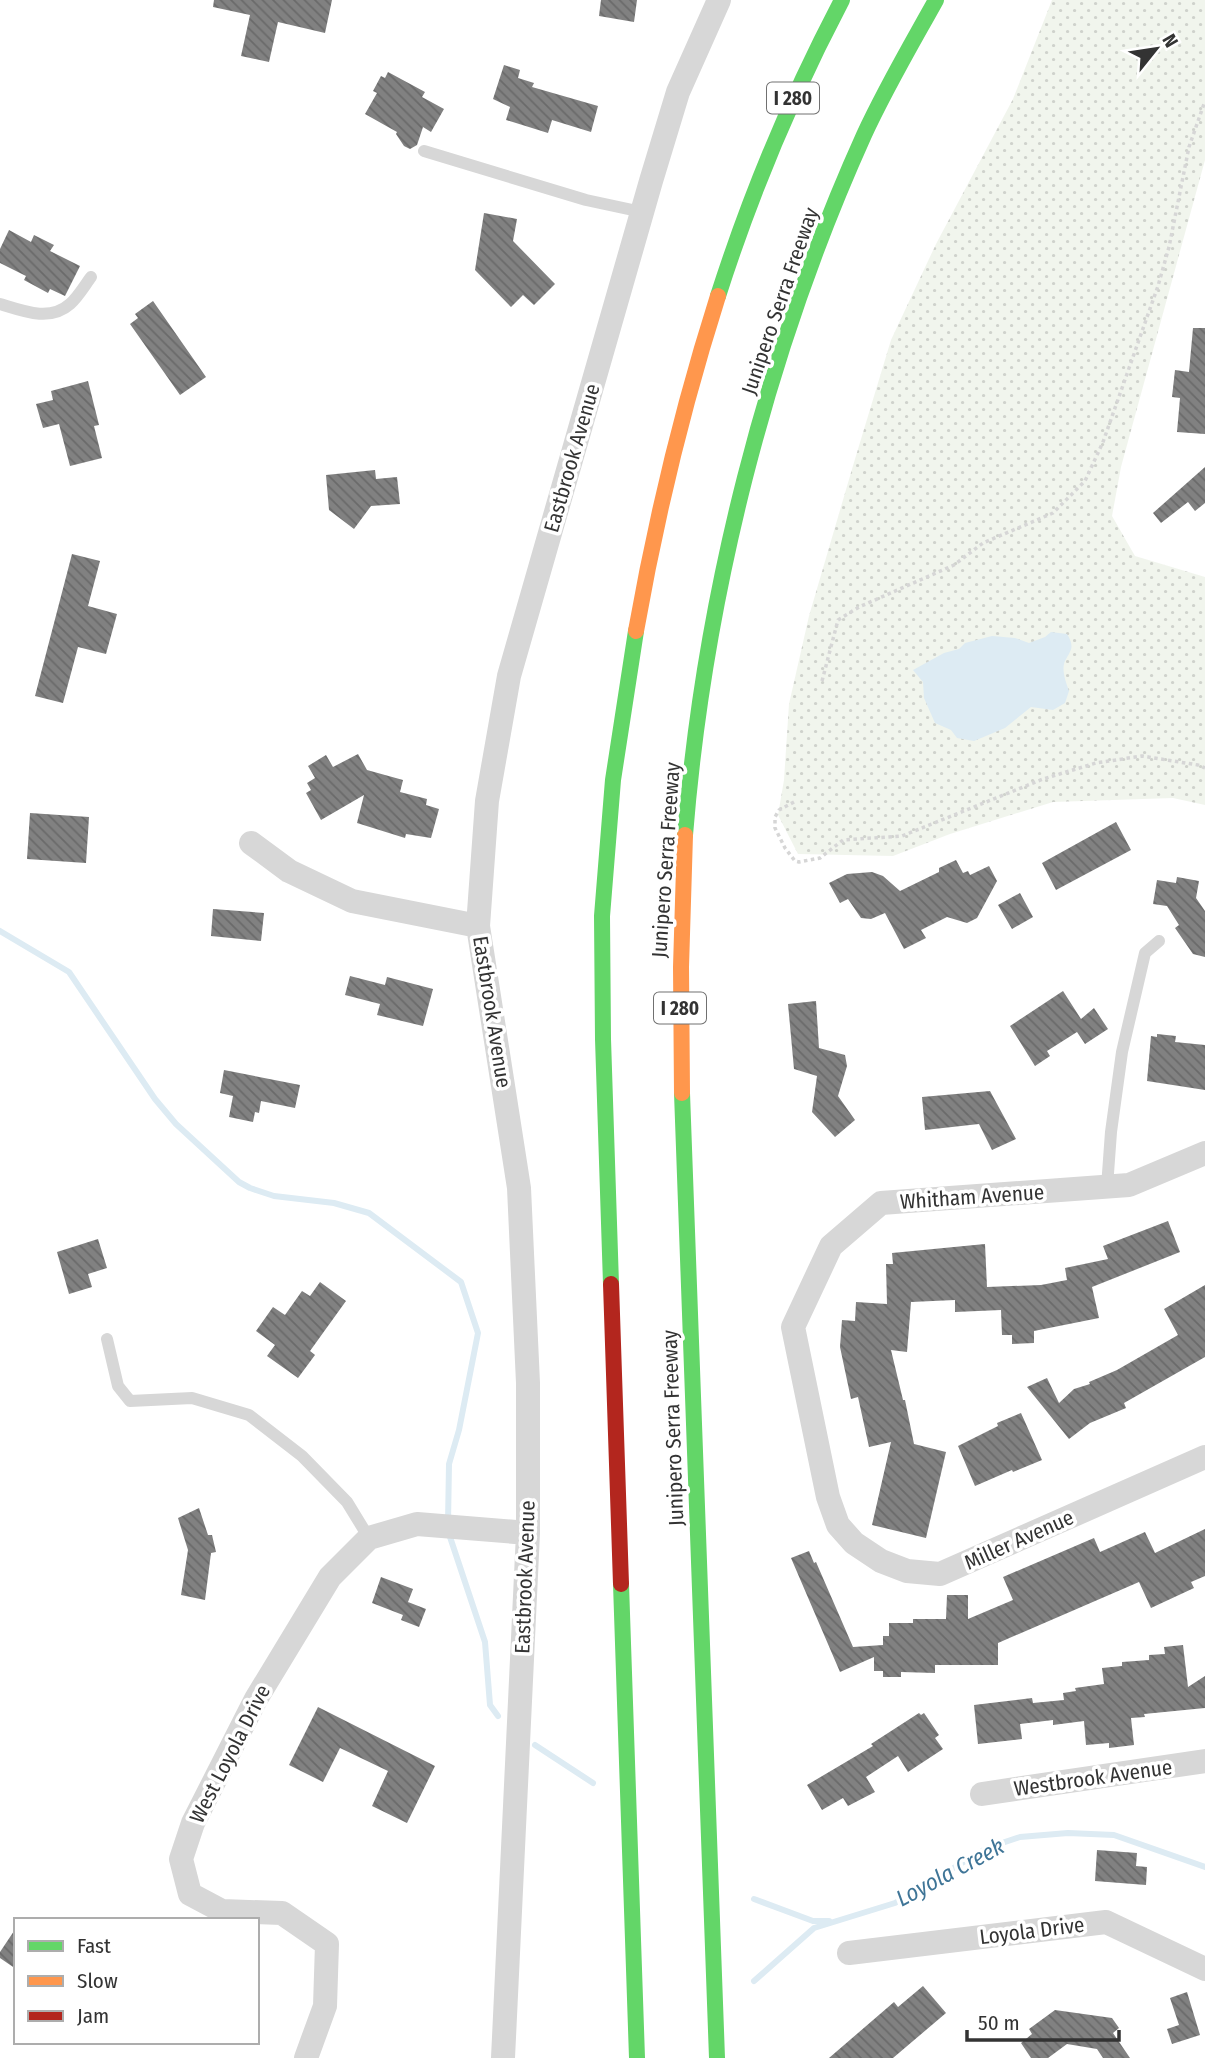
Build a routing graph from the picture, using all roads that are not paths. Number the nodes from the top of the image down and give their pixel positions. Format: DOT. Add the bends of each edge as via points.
graph roads {
  1 [pos="719,0"];
  2 [pos="842,0"];
  3 [pos="936,0"];
  4 [pos="424,151"];
  5 [pos="642,212"];
  6 [pos="91,277"];
  7 [pos="0,304"];
  8 [pos="251,843"];
  9 [pos="478,926"];
  10 [pos="1159,941"];
  11 [pos="1205,1153"];
  12 [pos="1107,1186"];
  13 [pos="107,1339"];
  14 [pos="1205,1457"];
  15 [pos="838,1525"];
  16 [pos="528,1533"];
  17 [pos="369,1538"];
  18 [pos="1205,1761"];
  19 [pos="982,1794"];
  20 [pos="849,1953"];
  21 [pos="1205,1969"];
  22 [pos="306,2058"];
  23 [pos="503,2058"];
  24 [pos="637,2058"];
  25 [pos="717,2058"];
  1 -- 5 [label="street, Eastbrook Avenue" via="678,92"];
  2 -- 24 [label="highway, I 280" via="787,111 719,289 662,502 634,633 615,758 603,901 603,1039"];
  3 -- 25 [label="highway, Junipero Serra Freeway / I 280" via="857,151 794,313 736,525 691,774 681,903 680,1032"];
  4 -- 5 [label="lane" via="586,200"];
  5 -- 9 [label="street, Eastbrook Avenue" via="509,676 487,801"];
  6 -- 7 [label="lane" via="70,304 57,312 36,314"];
  8 -- 9 [label="street" via="289,871 352,901"];
  9 -- 16 [label="street, Eastbrook Avenue" via="519,1188 528,1383"];
  10 -- 12 [label="lane" via="1145,953 1122,1052"];
  11 -- 12 [label="street, Whitham Avenue" via="1129,1185"];
  12 -- 15 [label="street, Whitham Avenue" via="881,1203 831,1246 793,1327 828,1497"];
  13 -- 17 [label="lane" via="118,1386 130,1401 192,1398 249,1415 320,1474 347,1502"];
  14 -- 15 [label="street, Miller Avenue" via="940,1574 907,1571 881,1561 854,1543"];
  16 -- 17 [label="street, West Loyola Drive" via="417,1524"];
  16 -- 23 [label="street, Eastbrook Avenue"];
  17 -- 22 [label="street, West Loyola Drive" via="330,1577 256,1699 193,1823 181,1859 190,1894 222,1911 282,1913 327,1944 325,2006"];
  18 -- 19 [label="street, Westbrook Avenue"];
  20 -- 21 [label="street, Loyola Drive" via="1106,1922"];
}
